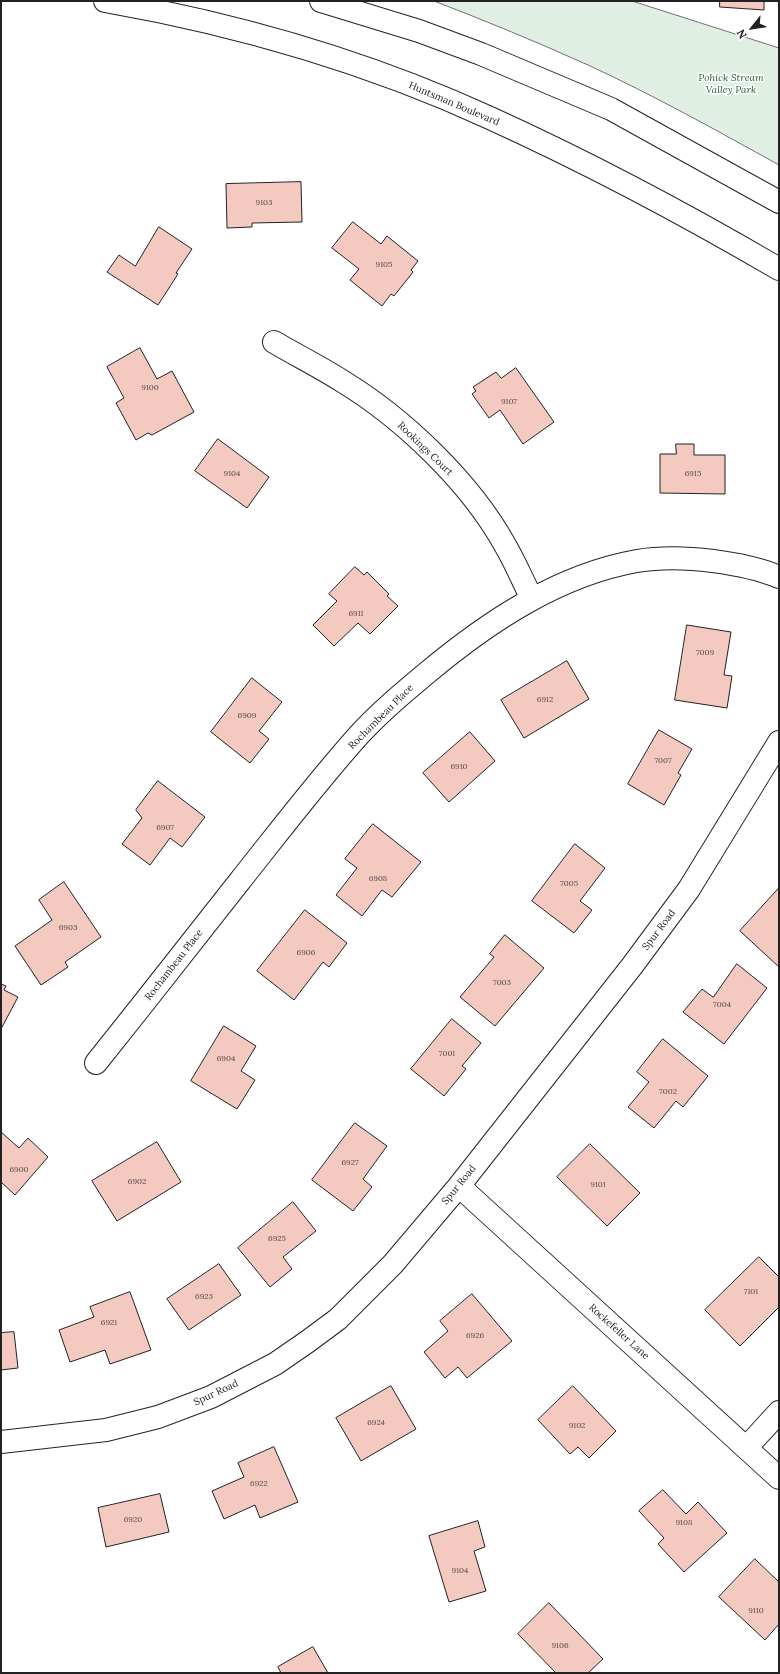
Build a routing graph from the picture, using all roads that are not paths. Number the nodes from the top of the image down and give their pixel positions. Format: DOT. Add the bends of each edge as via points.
graph roads {
  1 [pos="106,1"];
  2 [pos="321,1"];
  3 [pos="779,202"];
  4 [pos="779,269"];
  5 [pos="274,342"];
  6 [pos="779,577"];
  7 [pos="532,599"];
  8 [pos="779,742"];
  9 [pos="96,1063"];
  10 [pos="459,1186"];
  11 [pos="779,1412"];
  12 [pos="1,1442"];
  13 [pos="747,1448"];
  14 [pos="779,1478"];
  1 -- 4 [label="street, Huntsman Boulevard" via="158,10 230,28 398,80 489,117 619,179"];
  2 -- 3 [label="street" via="420,31 611,109"];
  5 -- 7 [label="street, Rookings Court" via="374,403 442,462 478,505 505,544"];
  6 -- 7 [label="street, Rochambeau Place" via="762,570 731,564 654,559 592,572"];
  7 -- 9 [label="street, Rochambeau Place" via="451,653 359,735 292,814"];
  8 -- 10 [label="street, Spur Road" via="689,889 632,966"];
  10 -- 12 [label="street, Spur Road" via="394,1264 338,1319 275,1364 211,1397 158,1417 106,1430"];
  10 -- 13 [label="street, Rockefeller Lane"];
  11 -- 13 [label="street"];
  13 -- 14 [label="street, Rockefeller Lane"];
}
